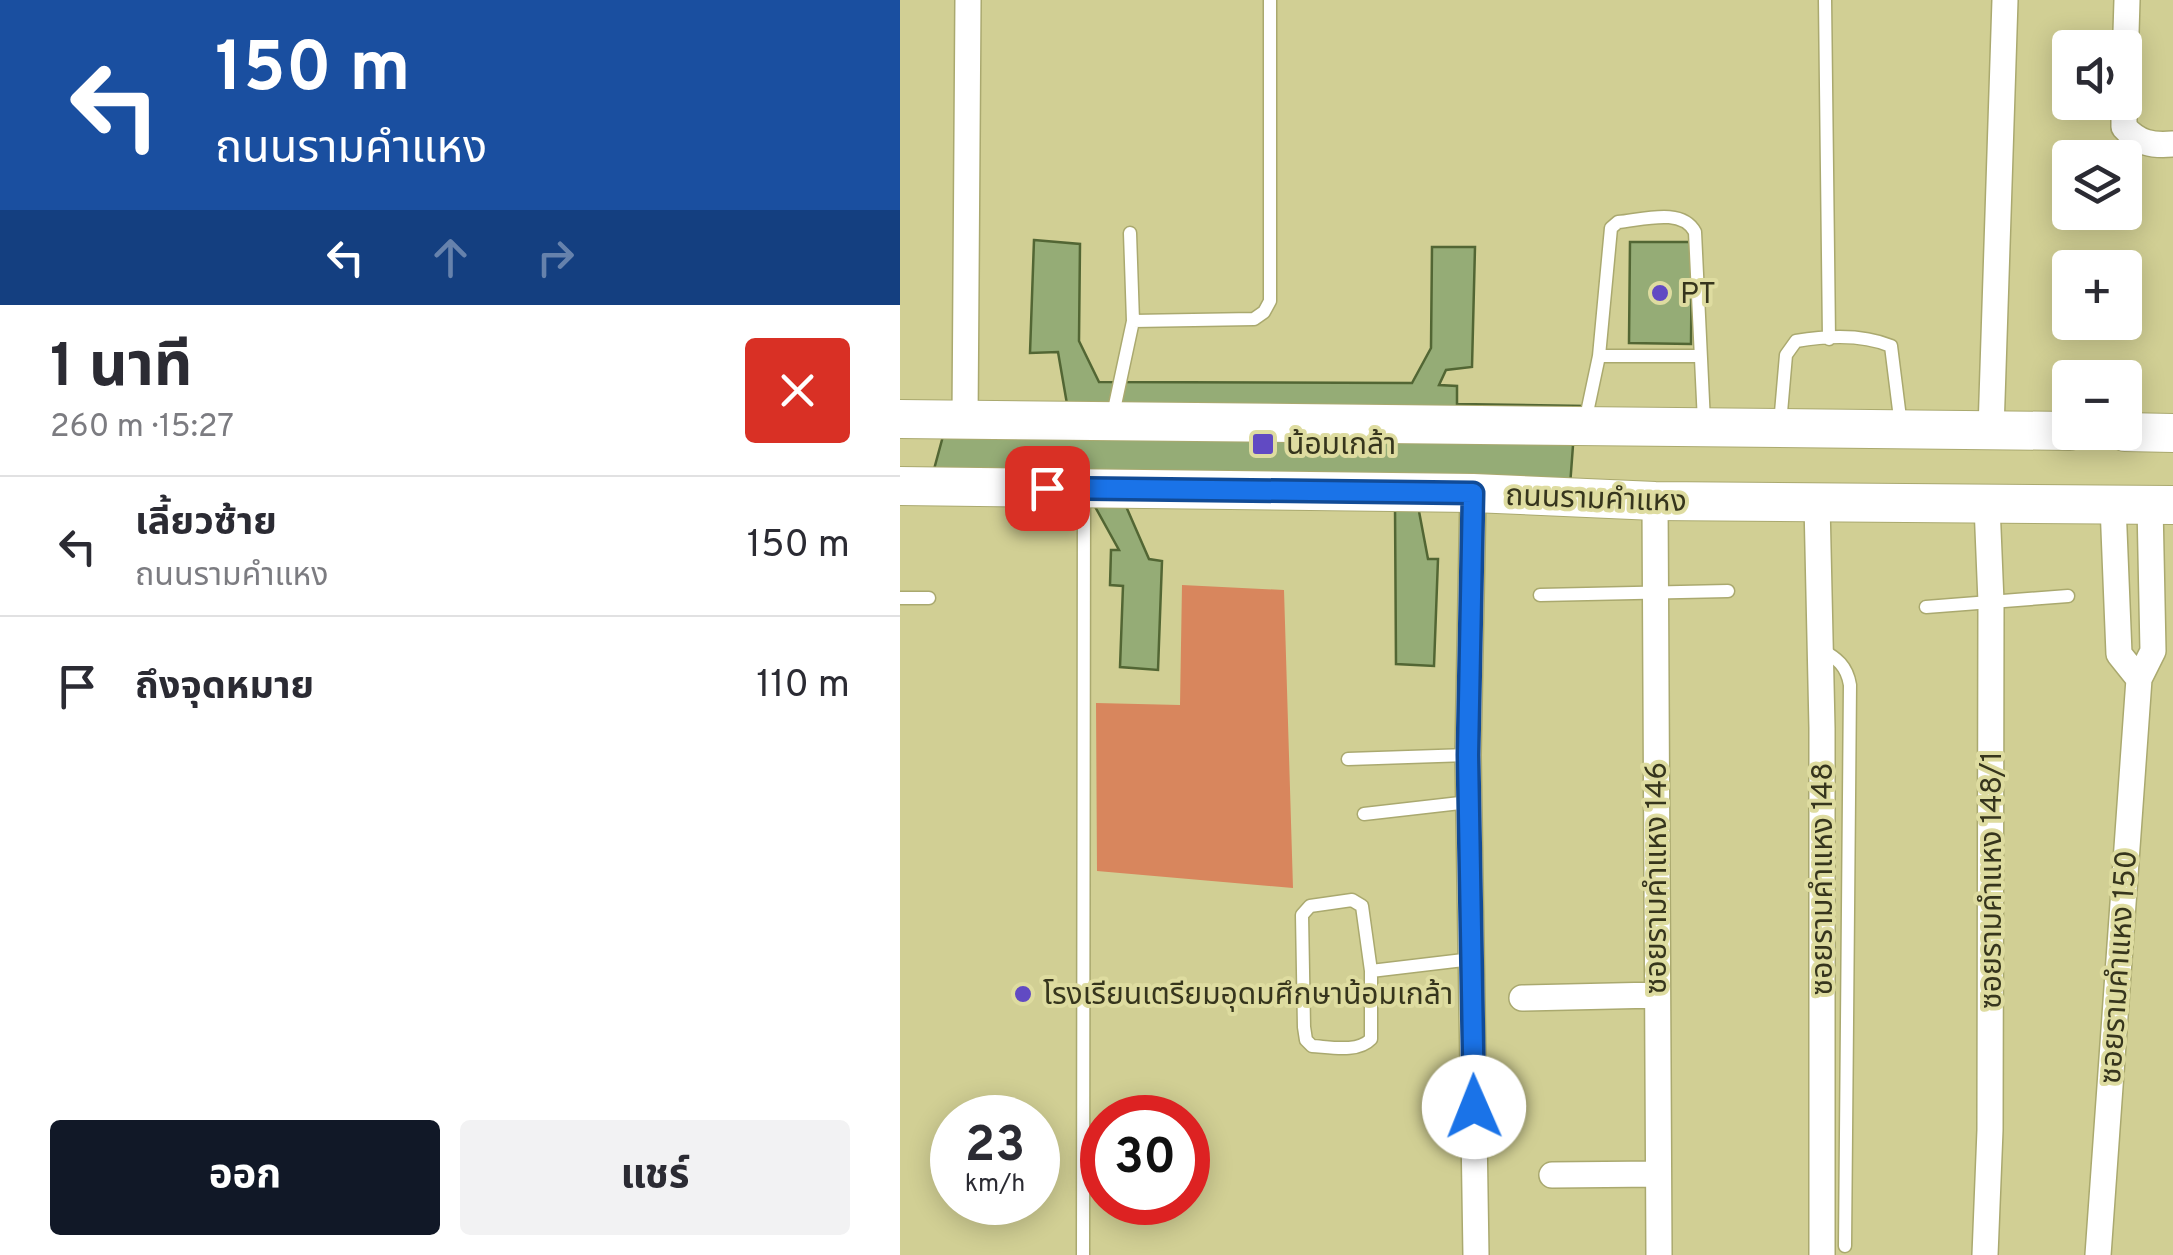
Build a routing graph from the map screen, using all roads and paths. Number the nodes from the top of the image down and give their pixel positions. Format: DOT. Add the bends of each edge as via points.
graph roads {
  1 [pos="968,0"];
  2 [pos="1270,0"];
  3 [pos="1826,0"];
  4 [pos="2005,0"];
  5 [pos="2126,0"];
  6 [pos="2126,30"];
  7 [pos="2124,120"];
  8 [pos="2173,144"];
  9 [pos="1130,232"];
  10 [pos="1133,321"];
  11 [pos="1829,338"];
  12 [pos="1598,356"];
  13 [pos="1700,356"];
  14 [pos="900,419"];
  15 [pos="965,420"];
  16 [pos="1111,422"];
  17 [pos="1585,424"];
  18 [pos="1704,427"];
  19 [pos="1779,427"];
  20 [pos="1901,429"];
  21 [pos="1991,430"];
  22 [pos="2052,431"];
  23 [pos="2142,432"];
  24 [pos="2173,433"];
  25 [pos="900,486"];
  26 [pos="1084,488"];
  27 [pos="1473,493"];
  28 [pos="1655,501"];
  29 [pos="1816,502"];
  30 [pos="1987,505"];
  31 [pos="2146,505"];
  32 [pos="1728,590"];
  33 [pos="1654,592"];
  34 [pos="1540,595"];
  35 [pos="2068,596"];
  36 [pos="900,598"];
  37 [pos="929,598"];
  38 [pos="1992,602"];
  39 [pos="1926,608"];
  40 [pos="2139,679"];
  41 [pos="1468,755"];
  42 [pos="1348,759"];
  43 [pos="1469,802"];
  44 [pos="1364,814"];
  45 [pos="1472,960"];
  46 [pos="1371,971"];
  47 [pos="1657,995"];
  48 [pos="1522,998"];
  49 [pos="1658,1174"];
  50 [pos="1552,1175"];
  51 [pos="1833,1251"];
  52 [pos="1083,1255"];
  53 [pos="1476,1255"];
  54 [pos="1659,1255"];
  55 [pos="1986,1255"];
  56 [pos="2098,1255"];
  1 -- 15 [label="street"];
  2 -- 10 [label="lane" via="1270,301 1254,319"];
  3 -- 11 [label="lane"];
  4 -- 21 [label="street"];
  5 -- 6 [label="street"];
  7 -- 8 [label="street" via="2134,138"];
  9 -- 10 [label="lane"];
  10 -- 16 [label="lane"];
  11 -- 19 [label="lane" via="1796,341 1786,356"];
  11 -- 20 [label="lane" via="1876,339 1891,346"];
  12 -- 13 [label="lane"];
  12 -- 13 [label="lane" via="1610,228 1679,216 1695,232"];
  12 -- 17 [label="lane"];
  13 -- 18 [label="lane"];
  14 -- 15 [label="main road"];
  15 -- 16 [label="main road"];
  16 -- 17 [label="main road"];
  17 -- 18 [label="main road"];
  18 -- 19 [label="main road"];
  19 -- 20 [label="main road"];
  20 -- 21 [label="main road"];
  21 -- 22 [label="main road"];
  23 -- 24 [label="main road"];
  25 -- 26 [label="main road, ถนนรามคำแหง"];
  26 -- 27 [label="main road, ถนนรามคำแหง"];
  26 -- 52 [label="lane"];
  27 -- 28 [label="main road, ถนนรามคำแหง"];
  27 -- 41 [label="street"];
  28 -- 29 [label="main road, ถนนรามคำแหง"];
  28 -- 33 [label="street, ซอยรามคำแหง 146"];
  29 -- 30 [label="main road, ถนนรามคำแหง"];
  29 -- 51 [label="street, ซอยรามคำแหง 148"];
  30 -- 31 [label="main road, ถนนรามคำแหง"];
  30 -- 38 [label="street, ซอยรามคำแหง 148/1"];
  31 -- 40 [label="street, ซอยรามคำแหง 150" via="2154,651"];
  31 -- 40 [label="street, ซอยรามคำแหง 150" via="2119,654"];
  32 -- 33 [label="lane"];
  33 -- 34 [label="lane"];
  33 -- 47 [label="street, ซอยรามคำแหง 146"];
  35 -- 38 [label="lane"];
  36 -- 37 [label="lane"];
  38 -- 39 [label="lane"];
  38 -- 55 [label="street, ซอยรามคำแหง 148/1"];
  40 -- 56 [label="street, ซอยรามคำแหง 150"];
  41 -- 42 [label="lane"];
  41 -- 43 [label="street"];
  43 -- 44 [label="lane"];
  43 -- 45 [label="street"];
  45 -- 46 [label="lane"];
  45 -- 53 [label="street"];
  46 -- 46 [label="lane" via="1371,1039 1356,1047 1312,1046 1304,1027 1305,909 1352,900 1362,906"];
  47 -- 48 [label="street"];
  47 -- 49 [label="street, ซอยรามคำแหง 146"];
  49 -- 50 [label="street"];
  49 -- 54 [label="street, ซอยรามคำแหง 146"];
}
